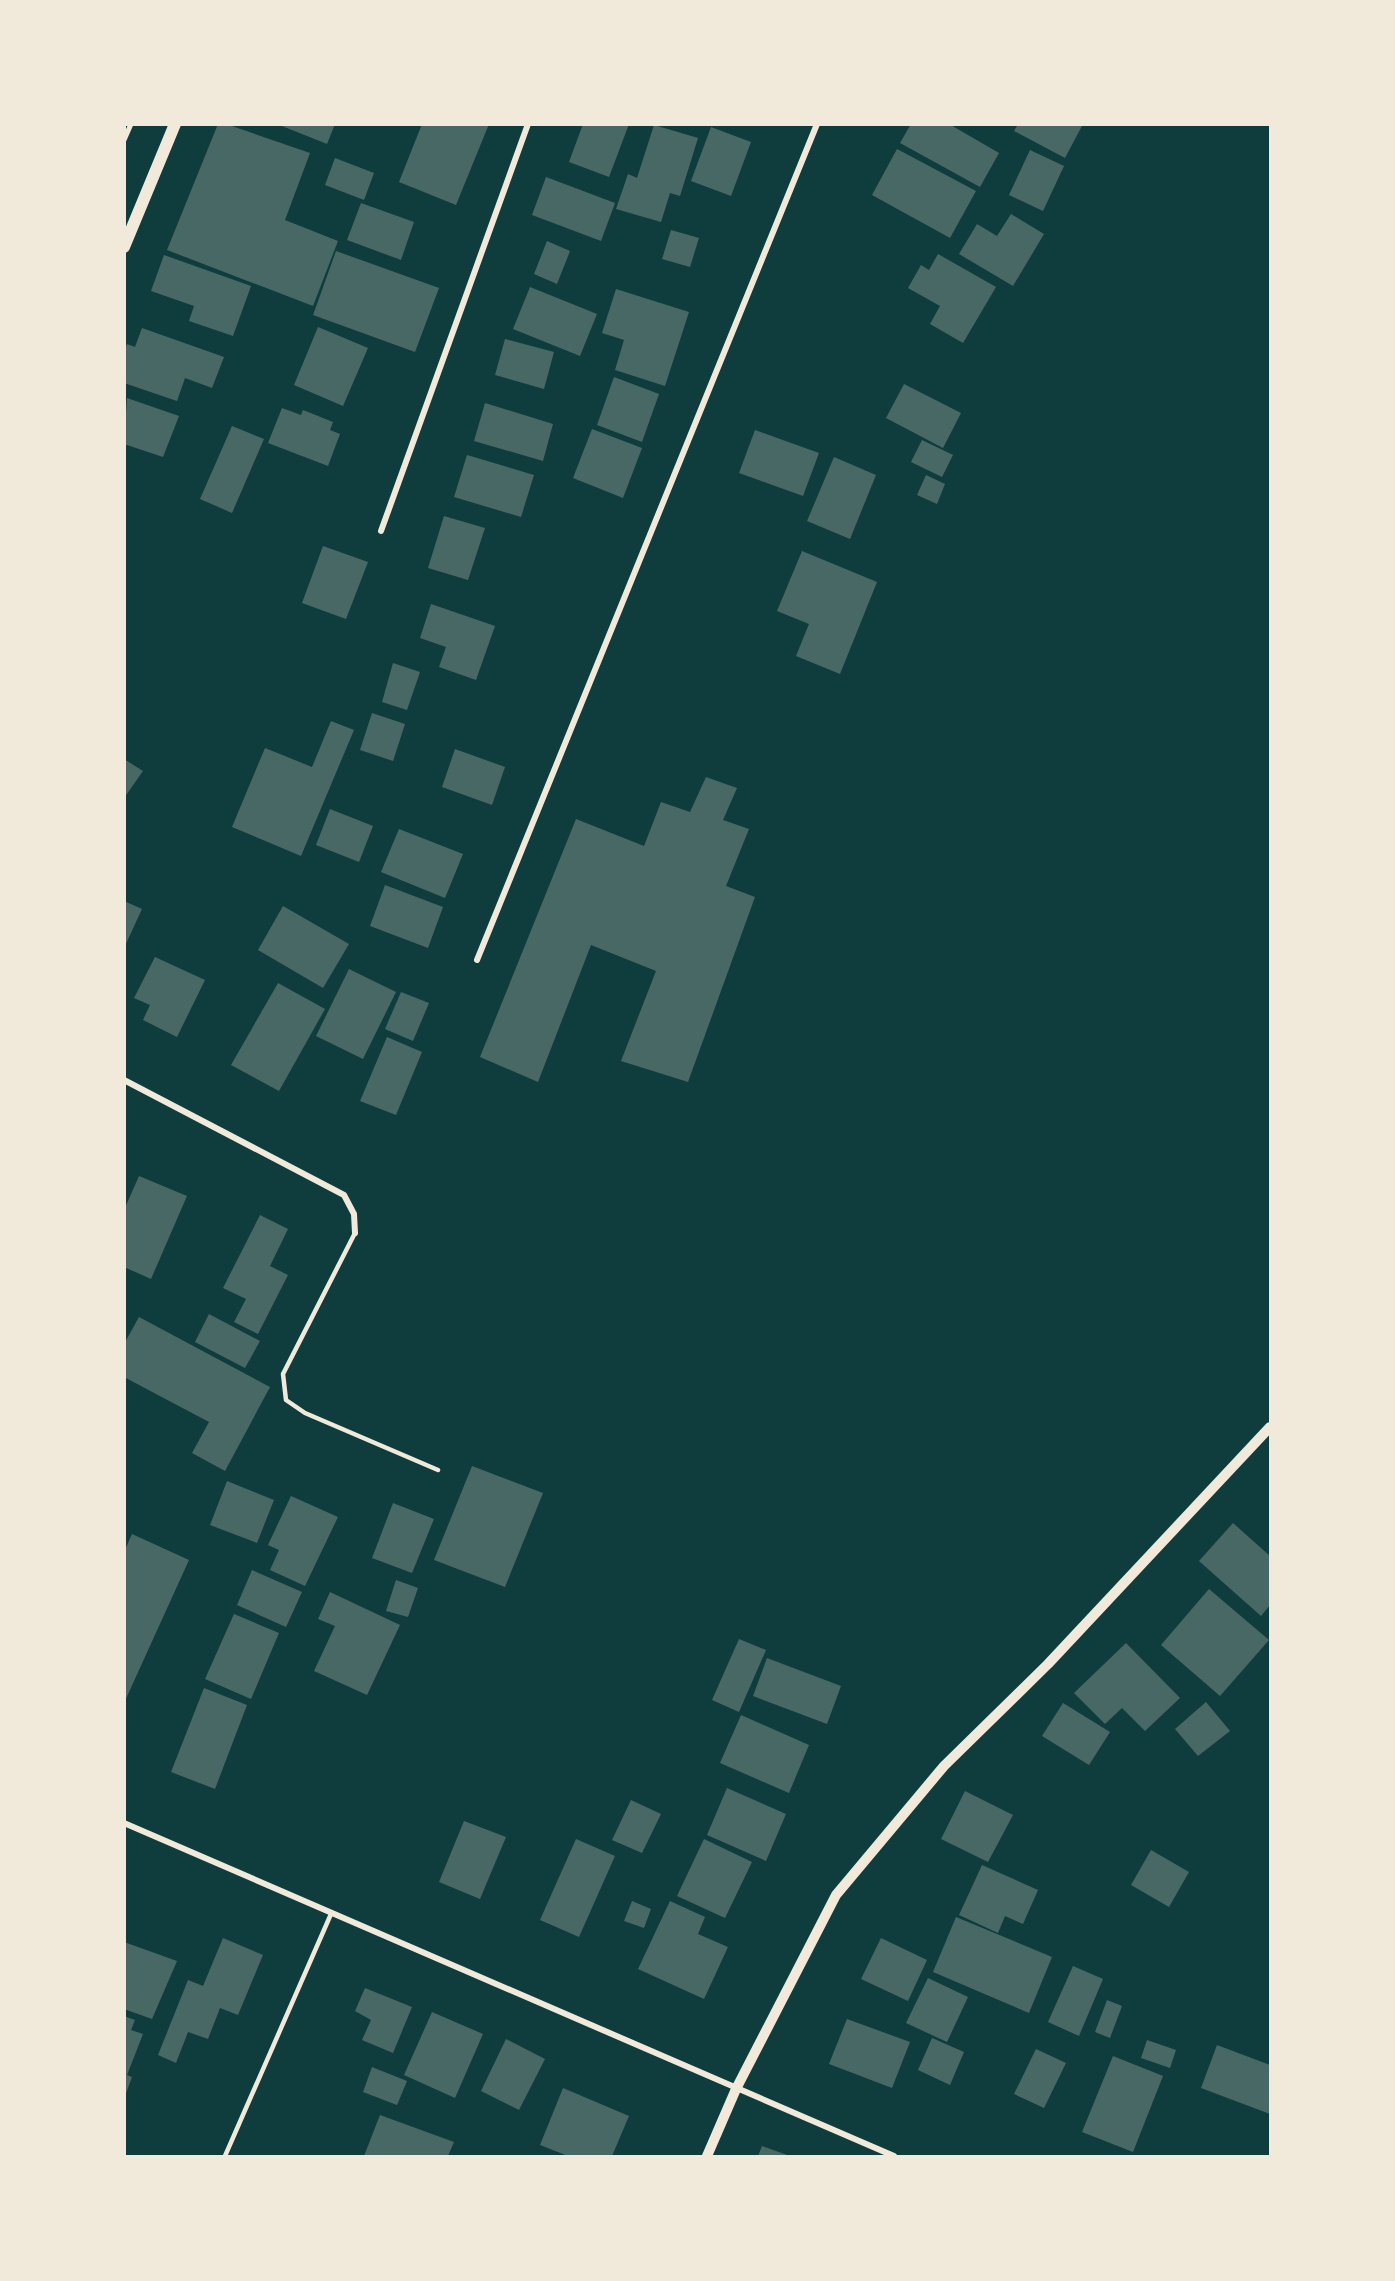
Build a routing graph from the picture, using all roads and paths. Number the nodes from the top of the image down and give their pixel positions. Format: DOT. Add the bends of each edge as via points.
graph roads {
  1 [pos="131,124"];
  2 [pos="175,124"];
  3 [pos="528,124"];
  4 [pos="816,124"];
  5 [pos="124,140"];
  6 [pos="124,247"];
  7 [pos="381,531"];
  8 [pos="477,960"];
  9 [pos="124,1080"];
  10 [pos="355,1233"];
  11 [pos="1270,1427"];
  12 [pos="438,1470"];
  13 [pos="124,1823"];
  14 [pos="331,1914"];
  15 [pos="736,2089"];
  16 [pos="225,2157"];
  17 [pos="707,2157"];
  18 [pos="894,2157"];
  1 -- 5 [label="street"];
  2 -- 6 [label="main road"];
  3 -- 7 [label="street"];
  4 -- 8 [label="street"];
  9 -- 10 [label="street" via="344,1195 354,1214"];
  10 -- 12 [label="lane" via="283,1374 286,1400 305,1413"];
  11 -- 15 [label="street" via="1048,1664 944,1766 836,1895"];
  13 -- 14 [label="street"];
  14 -- 15 [label="street"];
  14 -- 16 [label="lane"];
  15 -- 17 [label="street"];
  15 -- 18 [label="street"];
}
